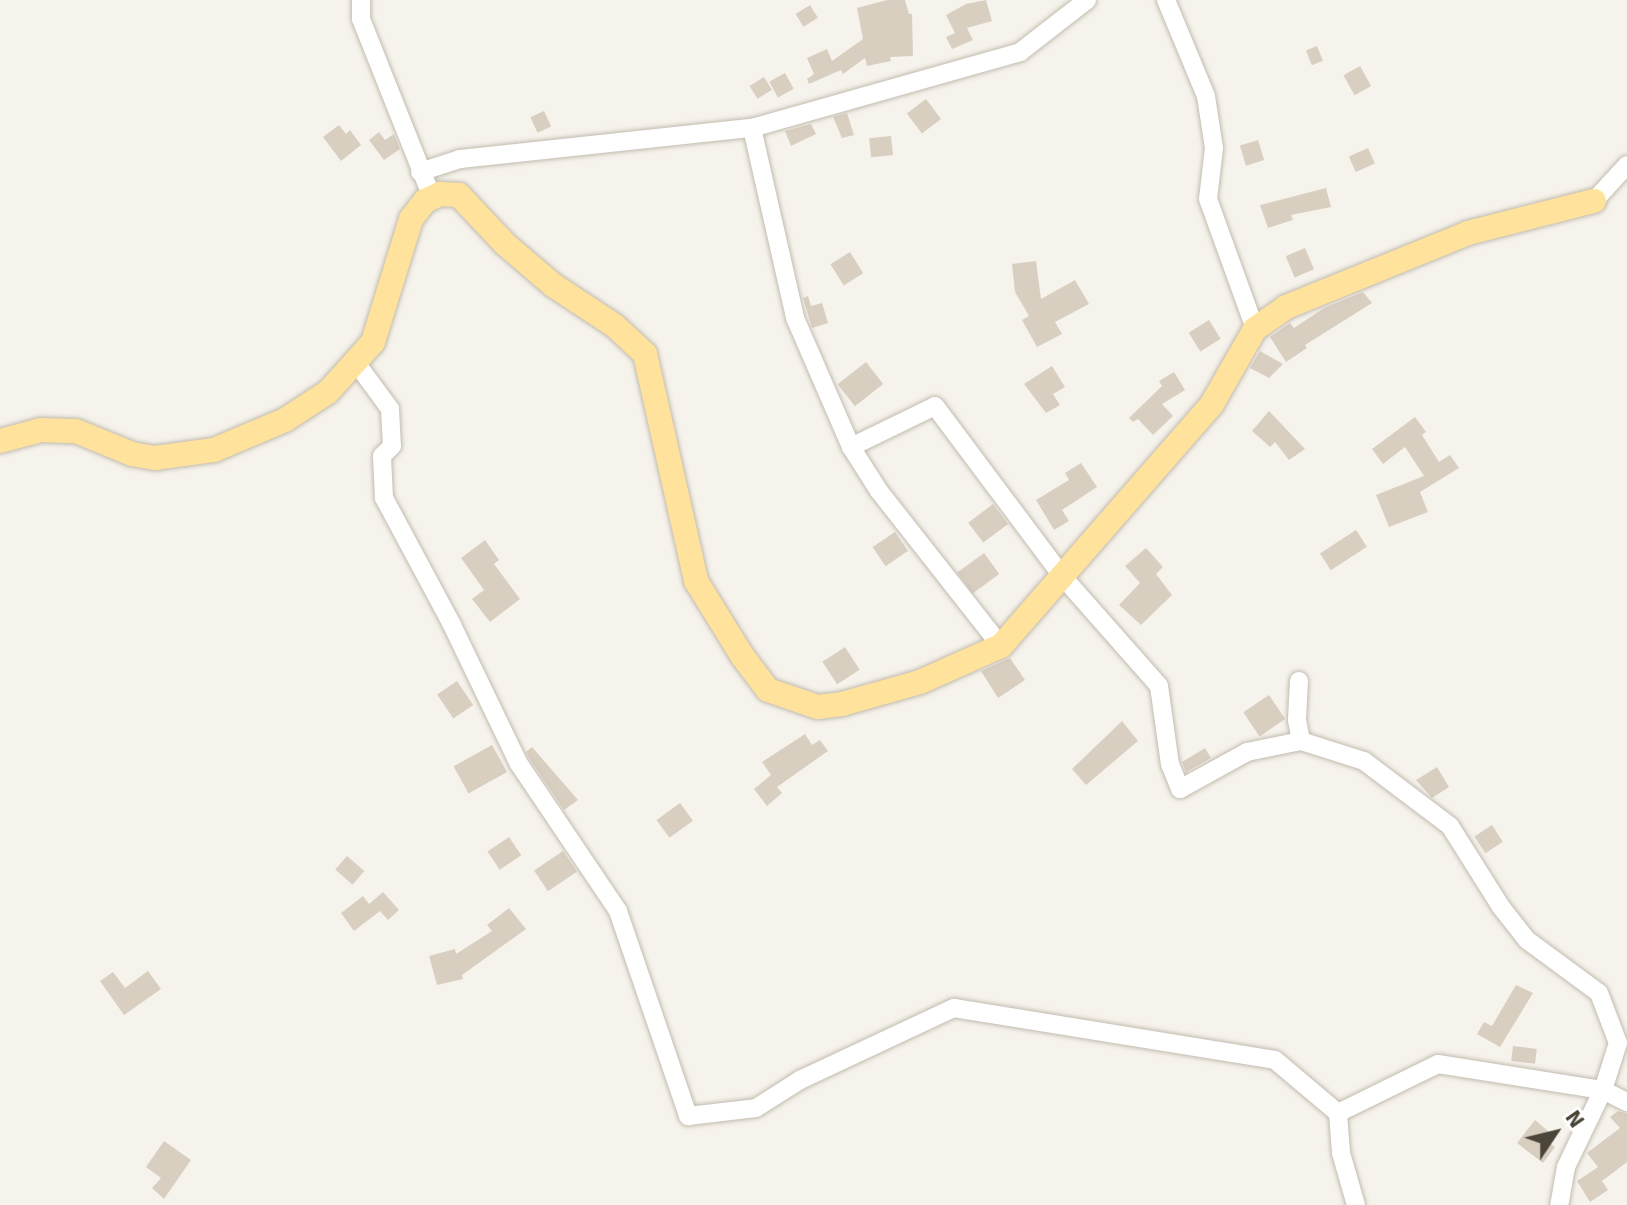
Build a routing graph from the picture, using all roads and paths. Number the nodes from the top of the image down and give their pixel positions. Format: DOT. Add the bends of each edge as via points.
graph roads {
  1 [pos="361,0"];
  2 [pos="1087,0"];
  3 [pos="1166,0"];
  4 [pos="752,128"];
  5 [pos="1627,165"];
  6 [pos="420,172"];
  7 [pos="432,197"];
  8 [pos="1594,201"];
  9 [pos="1255,329"];
  10 [pos="357,364"];
  11 [pos="0,441"];
  12 [pos="851,447"];
  13 [pos="1063,577"];
  14 [pos="1001,646"];
  15 [pos="1299,681"];
  16 [pos="1301,741"];
  17 [pos="1603,1090"];
  18 [pos="1627,1102"];
  19 [pos="1338,1113"];
  20 [pos="1356,1205"];
  21 [pos="1559,1205"];
  1 -- 6 [label="street" via="361,19"];
  2 -- 4 [label="street" via="1020,52"];
  3 -- 9 [label="street" via="1206,96 1214,148 1208,199"];
  4 -- 6 [label="street" via="460,159"];
  4 -- 12 [label="street" via="795,318"];
  5 -- 8 [label="street"];
  6 -- 7 [label="street"];
  7 -- 10 [label="main road" via="411,219 373,342"];
  7 -- 14 [label="main road" via="459,195 517,255 645,354 696,581 768,690 818,707 842,704 920,682"];
  8 -- 9 [label="main road" via="1468,233 1286,307"];
  9 -- 13 [label="main road" via="1212,404"];
  10 -- 11 [label="main road" via="328,392 285,420 214,450 155,458 76,431 41,430"];
  10 -- 19 [label="street" via="390,409 392,446 382,456 384,498 519,764 618,911 688,1116 756,1108 800,1080 954,1008 1275,1060"];
  12 -- 13 [label="street" via="935,406"];
  12 -- 14 [label="street" via="879,491"];
  13 -- 14 [label="main road"];
  13 -- 16 [label="street" via="1159,686 1170,764 1180,789 1247,752"];
  15 -- 16 [label="street"];
  16 -- 17 [label="street" via="1364,761 1450,826 1527,940 1599,993 1618,1043"];
  17 -- 18 [label="street"];
  17 -- 19 [label="street" via="1438,1064"];
  17 -- 21 [label="street" via="1566,1167"];
  19 -- 20 [label="street" via="1341,1153"];
}
